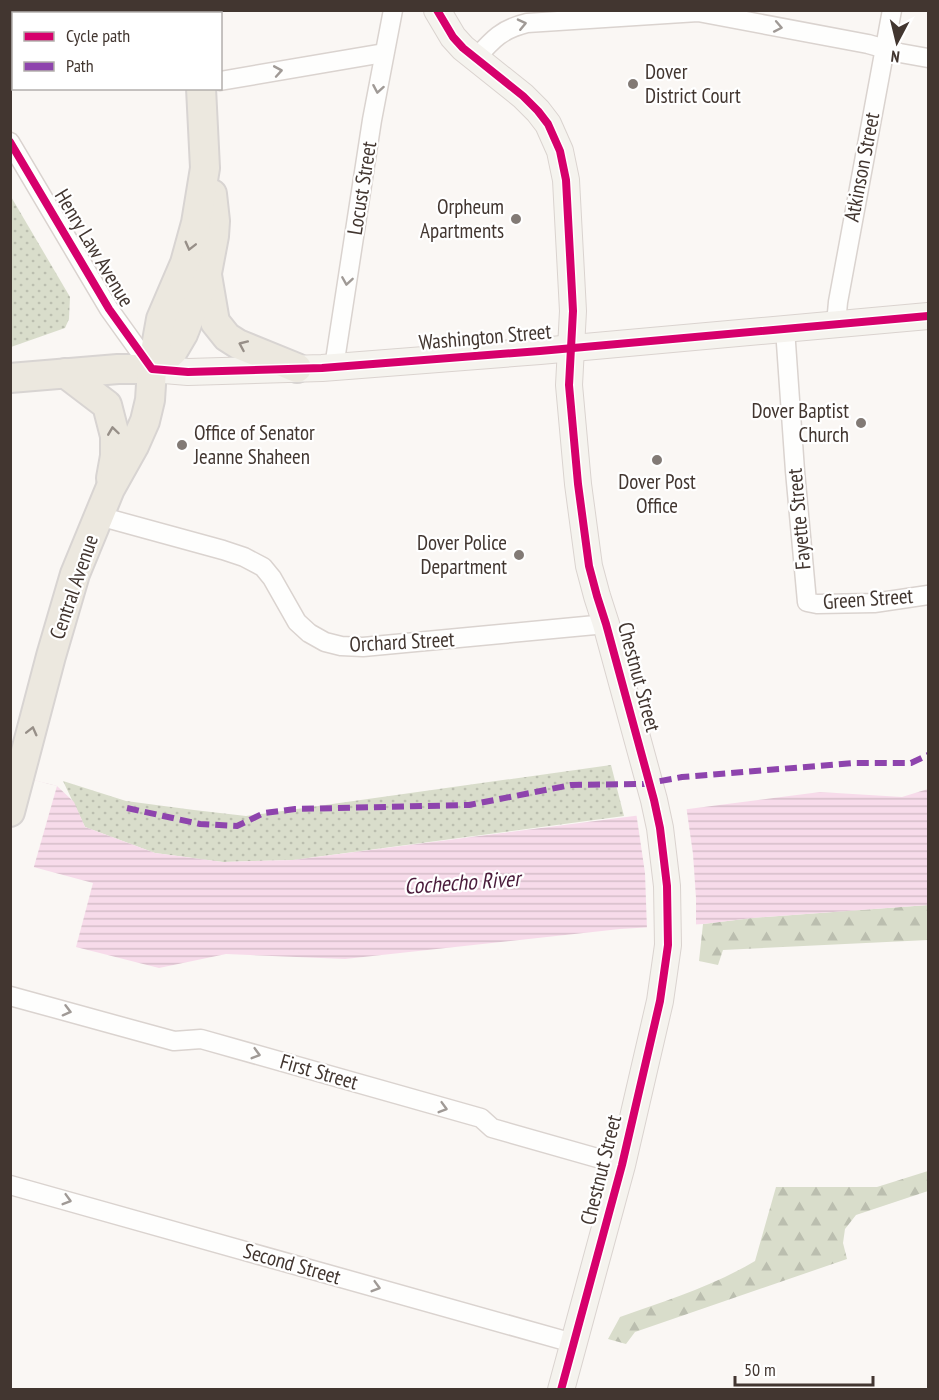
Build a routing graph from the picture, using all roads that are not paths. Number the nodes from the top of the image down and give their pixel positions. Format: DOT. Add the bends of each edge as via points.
graph roads {
  1 [pos="393,10"];
  2 [pos="437,10"];
  3 [pos="892,10"];
  4 [pos="884,48"];
  5 [pos="384,53"];
  6 [pos="476,58"];
  7 [pos="928,58"];
  8 [pos="222,81"];
  9 [pos="201,90"];
  10 [pos="10,142"];
  11 [pos="205,168"];
  12 [pos="207,273"];
  13 [pos="928,316"];
  14 [pos="836,324"];
  15 [pos="785,329"];
  16 [pos="571,348"];
  17 [pos="334,367"];
  18 [pos="297,368"];
  19 [pos="152,369"];
  20 [pos="64,373"];
  21 [pos="10,378"];
  22 [pos="110,489"];
  23 [pos="99,516"];
  24 [pos="928,595"];
  25 [pos="807,602"];
  26 [pos="606,624"];
  27 [pos="10,812"];
  28 [pos="10,996"];
  29 [pos="622,1164"];
  30 [pos="10,1185"];
  31 [pos="573,1343"];
  32 [pos="561,1389"];
  1 -- 5 [label="street, Locust Street"];
  2 -- 6 [label="street, Chestnut Street" via="453,37"];
  3 -- 4 [label="street, Atkinson Street"];
  6 -- 4 [label="street, one-way" via="499,34 527,23 686,12"];
  4 -- 7 [label="street"];
  4 -- 14 [label="street, Atkinson Street"];
  8 -- 5 [label="street, one-way"];
  5 -- 17 [label="street, Locust Street, one-way"];
  6 -- 16 [label="street, Chestnut Street" via="538,111 560,151 566,180 573,311"];
  9 -- 11 [label="main road, Central Avenue"];
  10 -- 19 [label="street, Henry Law Avenue" via="109,309"];
  11 -- 12 [label="main road, Central Avenue" via="215,221"];
  11 -- 19 [label="main road, Central Avenue, one-way" via="190,244 161,320"];
  18 -- 12 [label="main road, one-way" via="227,337 215,322"];
  12 -- 19 [label="main road, Central Avenue" via="183,334 173,351"];
  13 -- 14 [label="street, Washington Street"];
  14 -- 15 [label="street, Washington Street"];
  15 -- 16 [label="street, Washington Street"];
  15 -- 25 [label="street, Fayette Street"];
  16 -- 17 [label="street, Washington Street"];
  16 -- 26 [label="street, Chestnut Street" via="568,385 581,513 589,566"];
  17 -- 18 [label="street, Washington Street"];
  18 -- 19 [label="street, Washington Street" via="188,372"];
  19 -- 20 [label="main road, Washington Street"];
  19 -- 22 [label="main road, Central Avenue" via="145,421"];
  20 -- 21 [label="main road, Washington Street"];
  22 -- 20 [label="main road, one-way" via="115,436 107,405"];
  22 -- 23 [label="main road, Central Avenue"];
  23 -- 26 [label="street, Orchard Street" via="223,550 263,567 297,621 324,642 341,646"];
  27 -- 23 [label="main road, Central Avenue, one-way" via="75,574"];
  24 -- 25 [label="street, Green Street" via="874,603"];
  26 -- 29 [label="street, Chestnut Street" via="656,809 667,886 668,945 660,1001"];
  28 -- 29 [label="street, First Street, one-way" via="174,1041 201,1039 481,1118 492,1128"];
  29 -- 31 [label="street, Chestnut Street"];
  30 -- 31 [label="street, Second Street, one-way"];
  31 -- 32 [label="street, Chestnut Street"];
}
